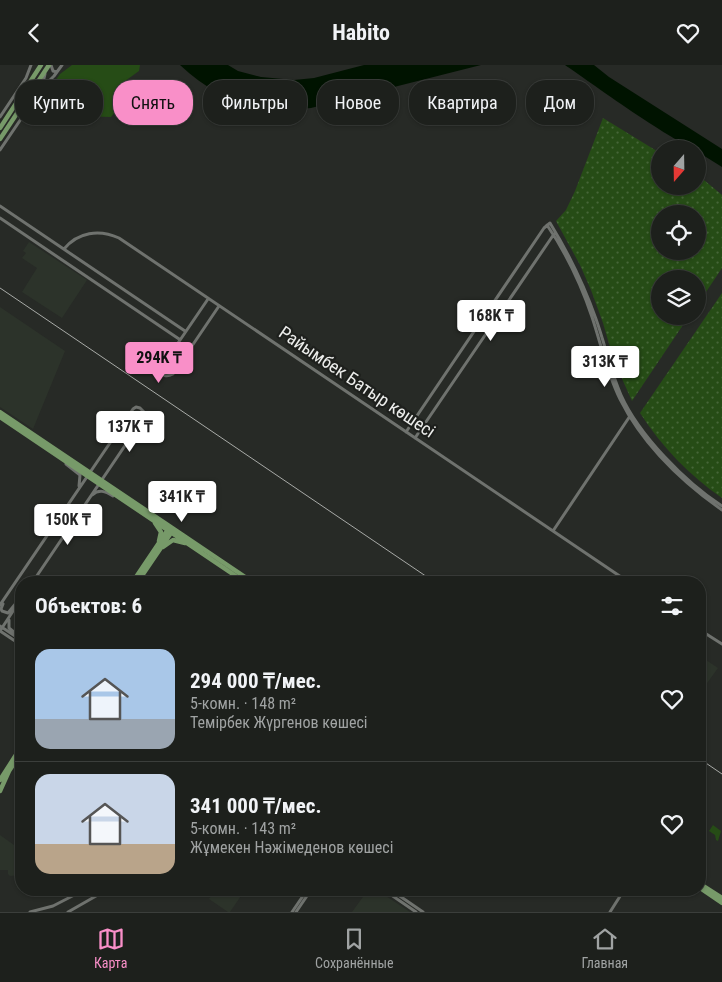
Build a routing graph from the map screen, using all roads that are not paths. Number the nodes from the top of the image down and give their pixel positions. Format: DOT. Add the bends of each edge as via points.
graph roads {
  1 [pos="31,65"];
  2 [pos="50,65"];
  3 [pos="62,65"];
  4 [pos="40,67"];
  5 [pos="46,71"];
  6 [pos="57,72"];
  7 [pos="26,78"];
  8 [pos="32,80"];
  9 [pos="40,80"];
  10 [pos="44,80"];
  11 [pos="49,80"];
  12 [pos="15,94"];
  13 [pos="15,106"];
  14 [pos="15,116"];
  15 [pos="0,117"];
  16 [pos="16,125"];
  17 [pos="0,127"];
  18 [pos="0,139"];
  19 [pos="0,150"];
  20 [pos="0,206"];
  21 [pos="0,218"];
  22 [pos="555,234"];
  23 [pos="64,249"];
  24 [pos="208,299"];
  25 [pos="219,306"];
  26 [pos="172,323"];
  27 [pos="168,331"];
  28 [pos="185,331"];
  29 [pos="180,339"];
  30 [pos="0,412"];
  31 [pos="630,415"];
  32 [pos="0,417"];
  33 [pos="406,432"];
  34 [pos="415,438"];
  35 [pos="63,459"];
  36 [pos="88,474"];
  37 [pos="99,481"];
  38 [pos="76,493"];
  39 [pos="88,499"];
  40 [pos="123,499"];
  41 [pos="722,508"];
  42 [pos="153,520"];
  43 [pos="171,529"];
  44 [pos="553,531"];
  45 [pos="188,543"];
  46 [pos="159,547"];
  47 [pos="20,576"];
  48 [pos="37,576"];
  49 [pos="137,576"];
  50 [pos="141,576"];
  51 [pos="236,576"];
  52 [pos="243,576"];
  53 [pos="620,576"];
  54 [pos="15,583"];
  55 [pos="13,586"];
  56 [pos="0,605"];
  57 [pos="15,605"];
  58 [pos="15,608"];
  59 [pos="9,617"];
  60 [pos="1,629"];
  61 [pos="15,634"];
  62 [pos="706,634"];
  63 [pos="15,636"];
  64 [pos="15,640"];
  65 [pos="722,644"];
  66 [pos="15,756"];
  67 [pos="15,762"];
  68 [pos="0,780"];
  69 [pos="0,791"];
  70 [pos="706,888"];
  71 [pos="706,892"];
  72 [pos="72,896"];
  73 [pos="96,896"];
  74 [pos="303,896"];
  75 [pos="307,896"];
  76 [pos="393,896"];
  77 [pos="400,896"];
  78 [pos="620,896"];
  79 [pos="722,898"];
  80 [pos="722,903"];
  81 [pos="30,912"];
  82 [pos="68,912"];
  83 [pos="292,912"];
  84 [pos="296,912"];
  85 [pos="416,912"];
  86 [pos="423,912"];
  87 [pos="610,912"];
  1 -- 7 [label="street"];
  2 -- 5 [label="main road"];
  2 -- 6 [label="street" via="52,71"];
  3 -- 6 [label="street"];
  4 -- 7 [label="street"];
  4 -- 8 [label="main road"];
  5 -- 9 [label="main road"];
  5 -- 10 [label="street"];
  6 -- 11 [label="street"];
  12 -- 15 [label="street"];
  13 -- 17 [label="main road"];
  14 -- 18 [label="main road"];
  16 -- 19 [label="street"];
  20 -- 23 [label="street"];
  21 -- 27 [label="street"];
  22 -- 31 [label="street" via="581,287 612,380"];
  22 -- 33 [label="street" via="549,224"];
  22 -- 34 [label="street"];
  23 -- 24 [label="street, Райымбек Батыр көшесі" via="84,235 112,235"];
  23 -- 26 [label="street"];
  24 -- 25 [label="street, Райымбек Батыр көшесі"];
  24 -- 28 [label="street"];
  25 -- 29 [label="street" via="173,374 164,376 161,368"];
  25 -- 33 [label="street, Райымбек Батыр көшесі"];
  26 -- 27 [label="street" via="177,330 174,333"];
  26 -- 28 [label="street"];
  27 -- 29 [label="street"];
  28 -- 29 [label="street"];
  30 -- 36 [label="main road"];
  31 -- 41 [label="street" via="668,465"];
  31 -- 44 [label="street"];
  32 -- 35 [label="main road"];
  33 -- 34 [label="street, Райымбек Батыр көшесі"];
  34 -- 44 [label="street, Райымбек Батыр көшесі"];
  35 -- 36 [label="main road"];
  35 -- 38 [label="street" via="80,475"];
  36 -- 37 [label="main road"];
  36 -- 37 [label="street" via="133,409 142,409 142,419"];
  36 -- 38 [label="street"];
  37 -- 39 [label="street"];
  37 -- 40 [label="main road"];
  37 -- 43 [label="main road"];
  38 -- 47 [label="street"];
  39 -- 40 [label="street" via="95,492 102,491"];
  39 -- 48 [label="street"];
  40 -- 42 [label="main road"];
  42 -- 43 [label="main road"];
  42 -- 46 [label="main road" via="161,532"];
  43 -- 45 [label="main road"];
  43 -- 46 [label="main road"];
  43 -- 52 [label="main road"];
  44 -- 53 [label="street, Райымбек Батыр көшесі"];
  45 -- 46 [label="main road" via="173,540"];
  45 -- 51 [label="main road"];
  46 -- 49 [label="main road"];
  46 -- 50 [label="main road"];
  54 -- 55 [label="street"];
  55 -- 56 [label="street"];
  55 -- 57 [label="street" via="2,611 8,613"];
  58 -- 59 [label="street"];
  59 -- 60 [label="street"];
  59 -- 61 [label="street" via="9,628"];
  60 -- 63 [label="street"];
  60 -- 64 [label="street"];
  62 -- 65 [label="street"];
  66 -- 68 [label="main road"];
  67 -- 69 [label="main road"];
  70 -- 79 [label="main road"];
  71 -- 80 [label="main road"];
  72 -- 81 [label="street" via="53,906"];
  73 -- 82 [label="street"];
  74 -- 83 [label="street"];
  75 -- 84 [label="street"];
  76 -- 85 [label="street"];
  77 -- 86 [label="street"];
  78 -- 87 [label="street"];
}
